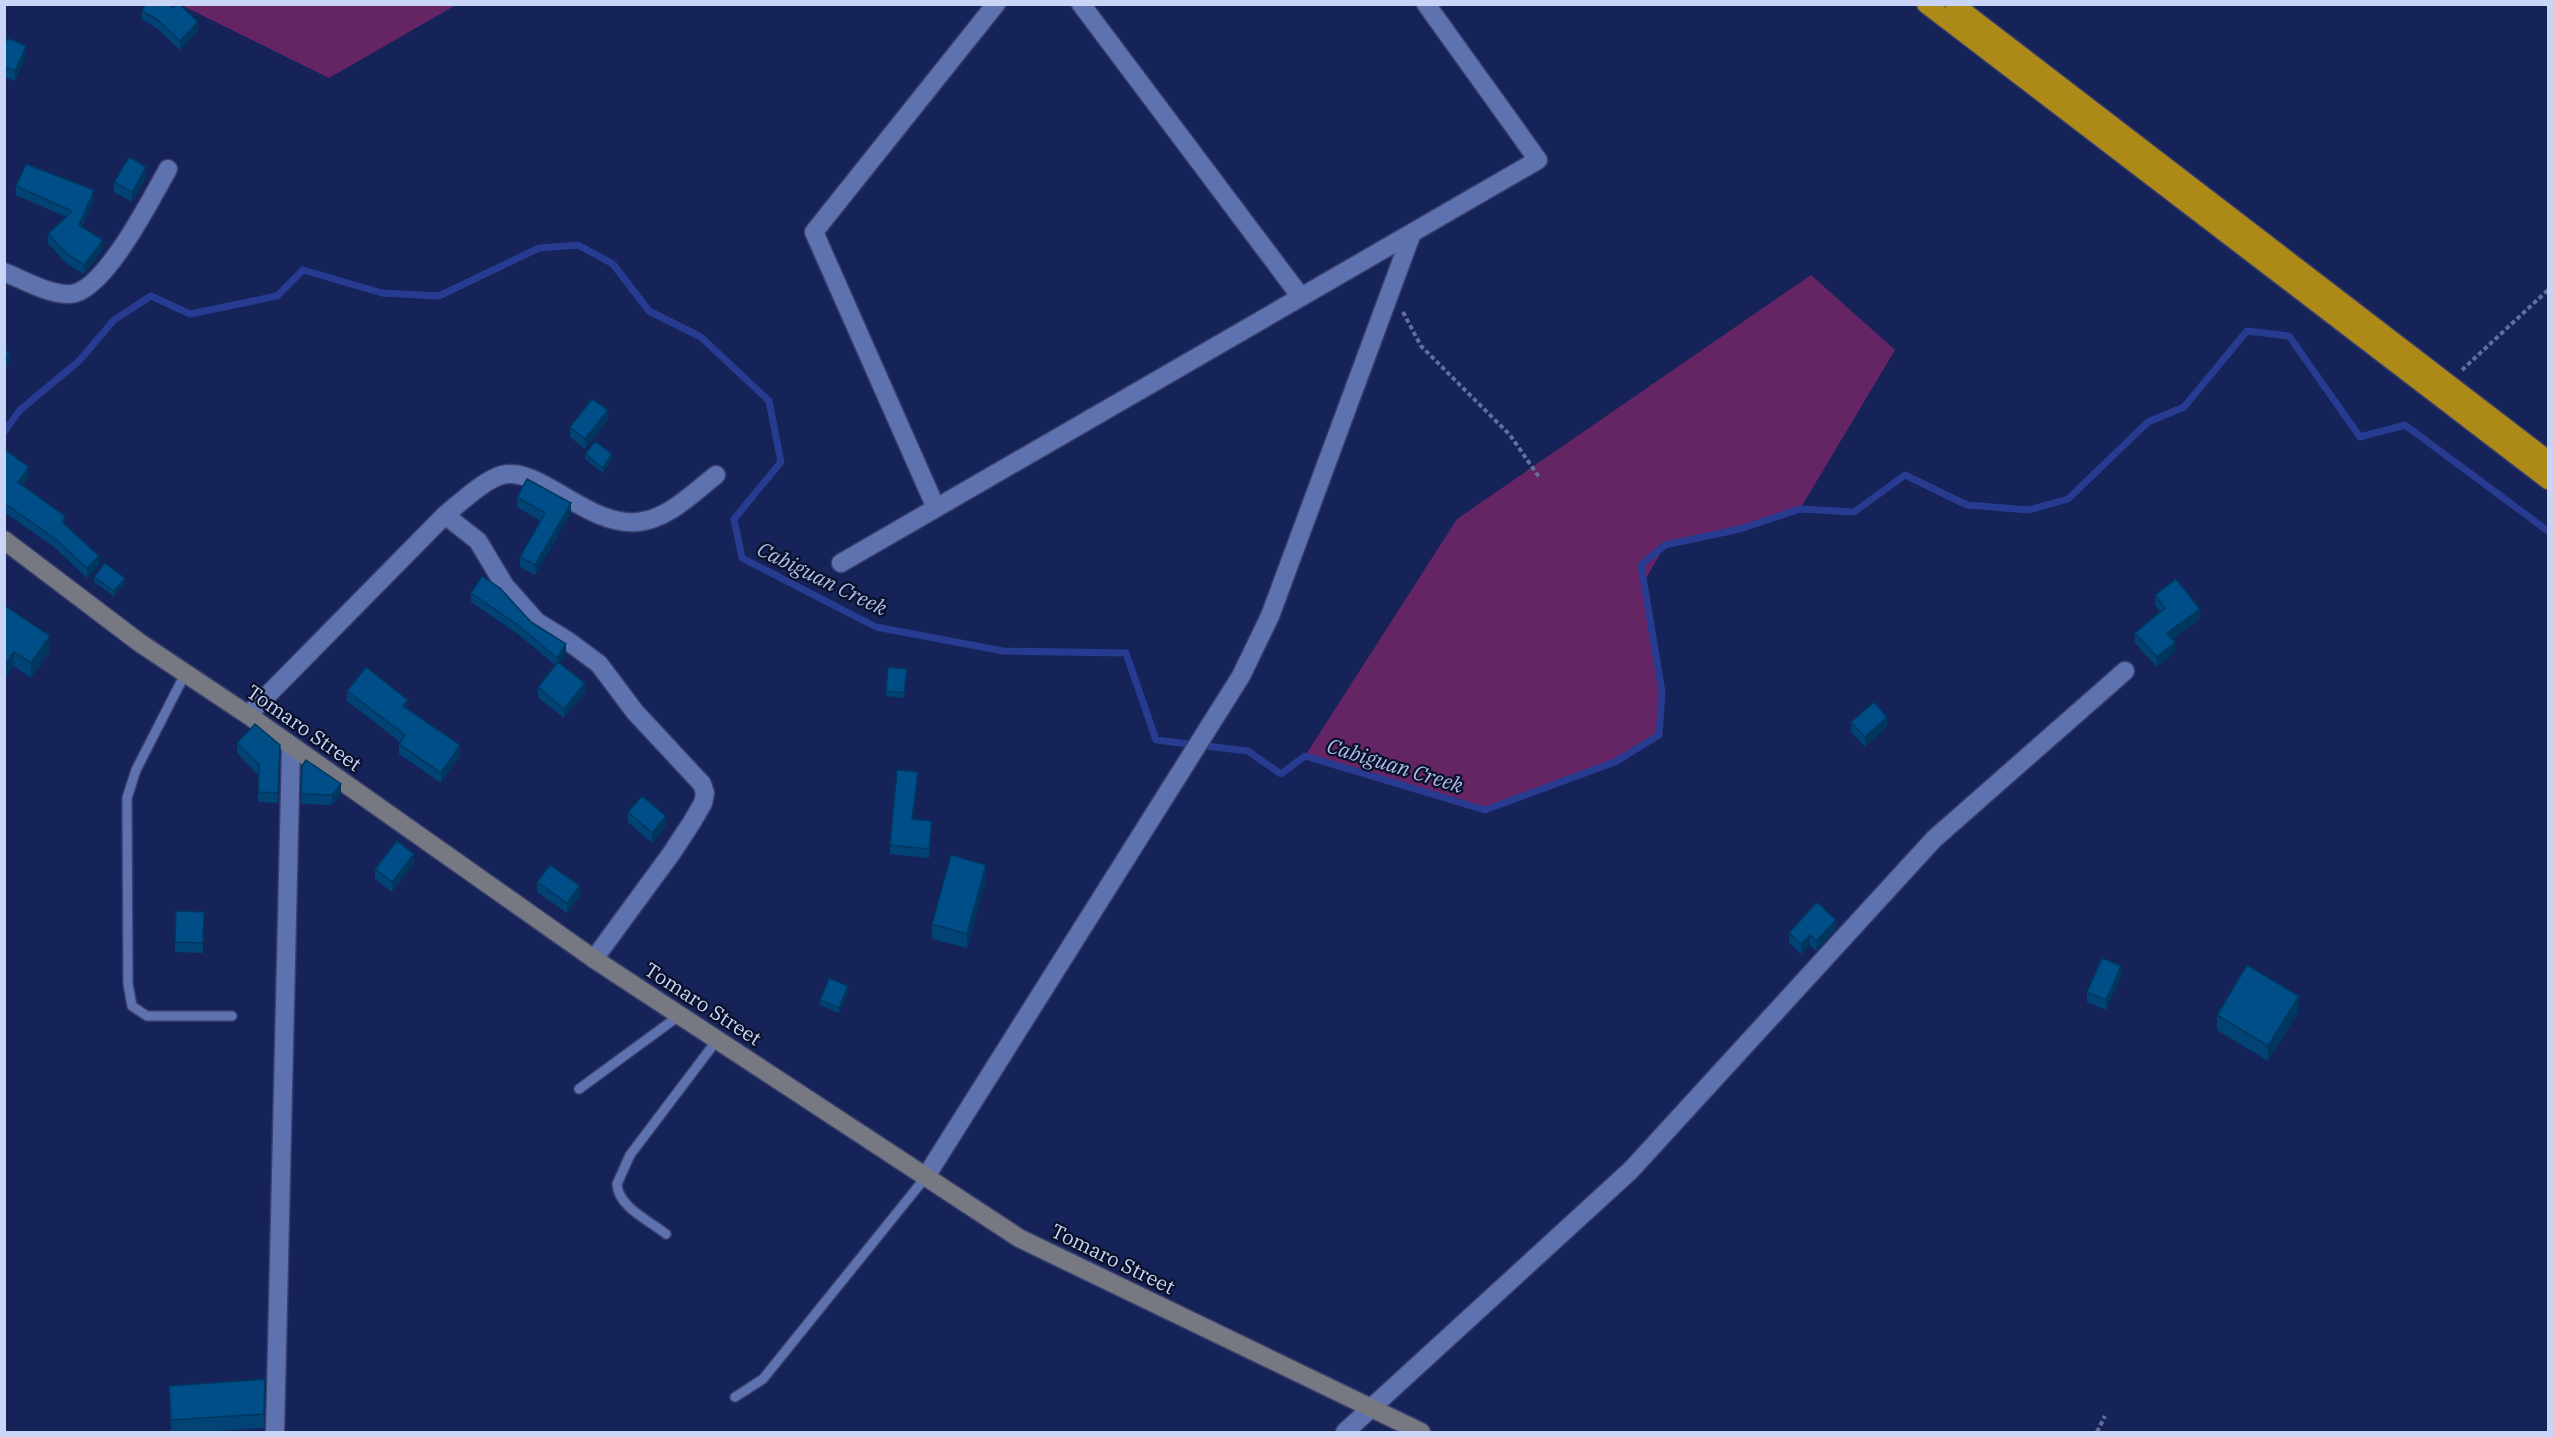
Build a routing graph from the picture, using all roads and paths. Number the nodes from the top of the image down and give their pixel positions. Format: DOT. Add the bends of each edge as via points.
graph roads {
  1 [pos="996,4"];
  2 [pos="1081,4"];
  3 [pos="1926,4"];
  4 [pos="1954,4"];
  5 [pos="1436,9"];
  6 [pos="168,169"];
  7 [pos="1412,232"];
  8 [pos="4,272"];
  9 [pos="2548,290"];
  10 [pos="1390,291"];
  11 [pos="1301,297"];
  12 [pos="2449,384"];
  13 [pos="2548,460"];
  14 [pos="716,476"];
  15 [pos="1539,477"];
  16 [pos="2548,480"];
  17 [pos="936,508"];
  18 [pos="446,515"];
  19 [pos="7,546"];
  20 [pos="841,563"];
  21 [pos="2125,671"];
  22 [pos="185,674"];
  23 [pos="248,715"];
  24 [pos="291,747"];
  25 [pos="594,959"];
  26 [pos="680,1015"];
  27 [pos="232,1016"];
  28 [pos="717,1040"];
  29 [pos="579,1089"];
  30 [pos="925,1178"];
  31 [pos="666,1234"];
  32 [pos="735,1397"];
  33 [pos="1370,1407"];
  34 [pos="2105,1416"];
  35 [pos="275,1432"];
  36 [pos="1345,1432"];
  37 [pos="1421,1432"];
  38 [pos="2097,1432"];
  1 -- 17 [label="street" via="814,232"];
  2 -- 11 [label="street"];
  3 -- 16 [label="highway"];
  4 -- 12 [label="highway"];
  5 -- 7 [label="street" via="1538,160"];
  6 -- 8 [label="street" via="125,243 87,289 73,295 60,294"];
  7 -- 10 [label="street"];
  7 -- 11 [label="street"];
  9 -- 12 [label="path"];
  10 -- 15 [label="path" via="1421,346 1510,435"];
  10 -- 30 [label="street" via="1270,616 1241,676"];
  11 -- 17 [label="street"];
  12 -- 13 [label="highway"];
  14 -- 18 [label="street" via="664,514 638,522 610,520 530,477 513,473 499,476"];
  17 -- 20 [label="street"];
  18 -- 23 [label="street"];
  18 -- 25 [label="street" via="478,541 505,586 537,622 599,664 634,712 702,784 705,793 703,803 671,854"];
  19 -- 22 [label="street, Tomaro Street"];
  21 -- 33 [label="street" via="1934,839 1631,1170"];
  22 -- 23 [label="street, Tomaro Street"];
  22 -- 27 [label="lane" via="136,770 127,798 128,984 132,1006 147,1016"];
  23 -- 24 [label="street, Tomaro Street"];
  24 -- 25 [label="street, Tomaro Street"];
  24 -- 35 [label="street"];
  25 -- 26 [label="street, Tomaro Street"];
  26 -- 28 [label="street, Tomaro Street"];
  26 -- 29 [label="lane"];
  28 -- 30 [label="street, Tomaro Street"];
  28 -- 31 [label="lane" via="630,1155 617,1184 628,1206"];
  30 -- 32 [label="lane" via="763,1379"];
  30 -- 33 [label="street, Tomaro Street" via="1019,1238"];
  33 -- 36 [label="street"];
  33 -- 37 [label="street, Tomaro Street"];
  34 -- 38 [label="path"];
}
